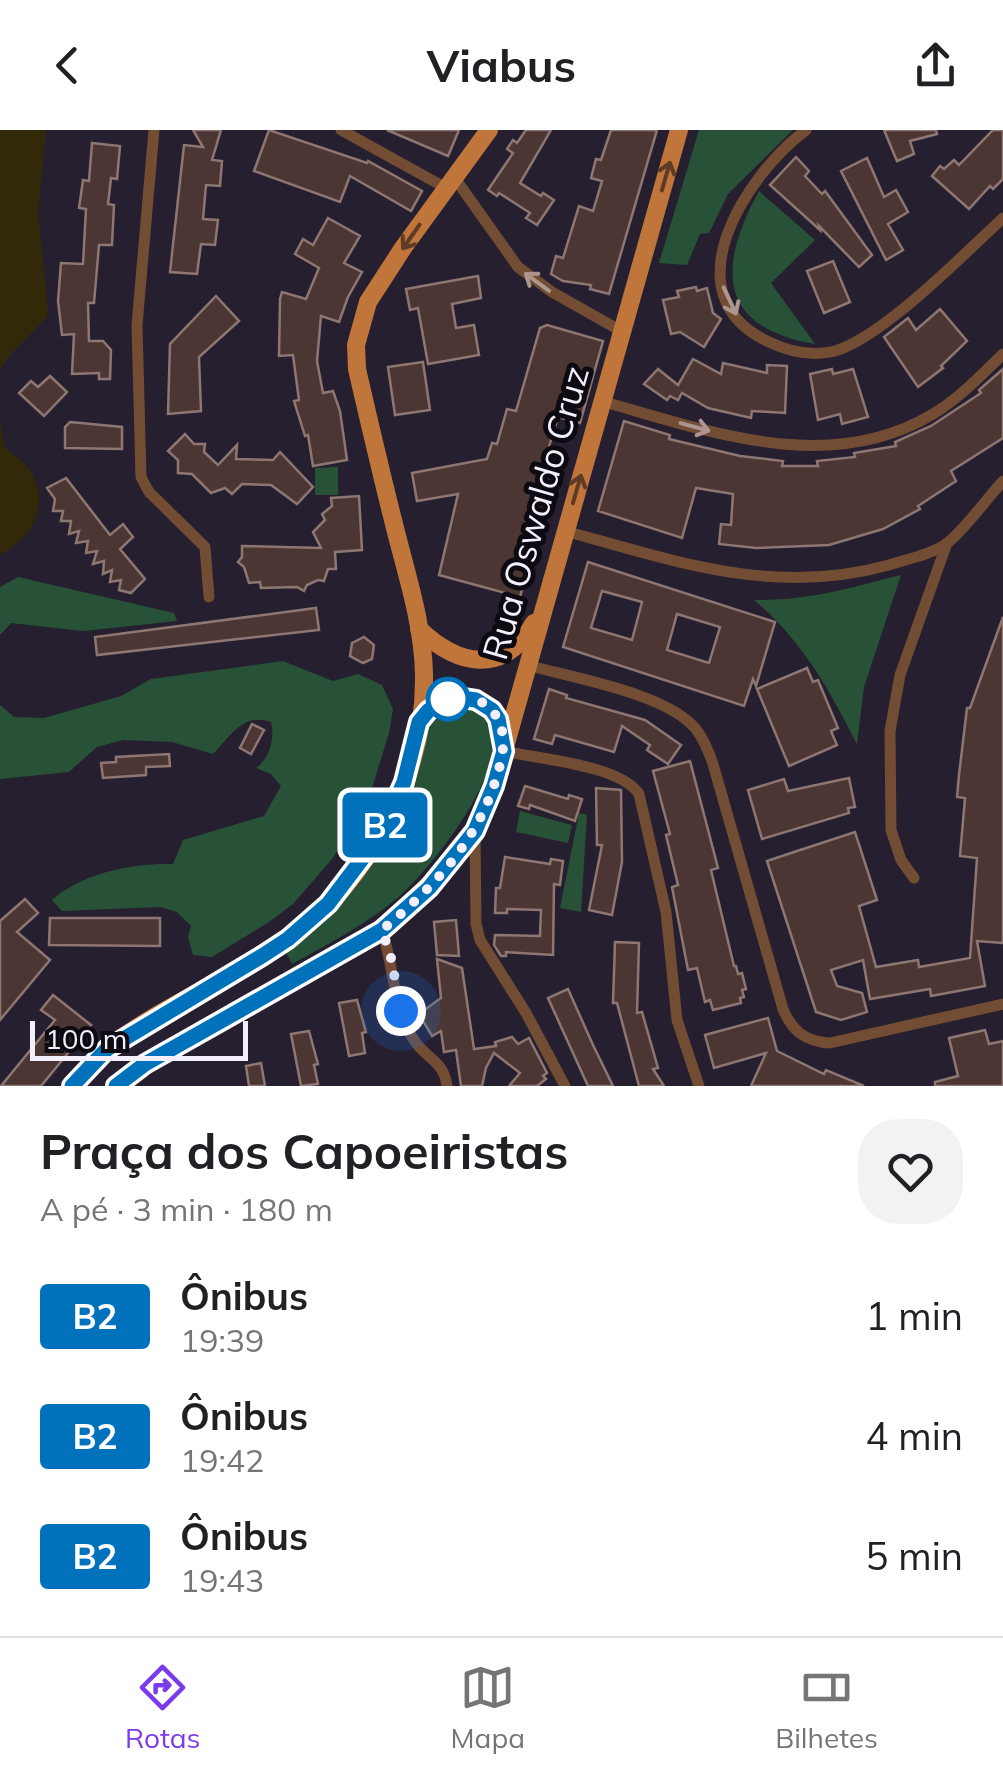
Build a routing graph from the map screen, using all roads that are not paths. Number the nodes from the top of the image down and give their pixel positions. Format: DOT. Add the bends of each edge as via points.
graph roads {
  1 [pos="154,130"];
  2 [pos="341,130"];
  3 [pos="489,130"];
  4 [pos="679,130"];
  5 [pos="806,130"];
  6 [pos="450,182"];
  7 [pos="1003,218"];
  8 [pos="622,331"];
  9 [pos="1003,354"];
  10 [pos="601,401"];
  11 [pos="1003,481"];
  12 [pos="565,531"];
  13 [pos="947,543"];
  14 [pos="208,597"];
  15 [pos="544,606"];
  16 [pos="419,629"];
  17 [pos="527,665"];
  18 [pos="419,722"];
  19 [pos="504,751"];
  20 [pos="475,831"];
  21 [pos="914,878"];
  22 [pos="382,930"];
  23 [pos="1003,1004"];
  24 [pos="72,1086"];
  25 [pos="116,1086"];
  26 [pos="447,1086"];
  27 [pos="565,1086"];
  28 [pos="698,1086"];
  1 -- 14 [label="street" via="137,326 141,477 205,547"];
  2 -- 6 [label="street"];
  3 -- 6 [label="main road"];
  8 -- 4 [label="main road, Rua Oswaldo Cruz, one-way"];
  5 -- 7 [label="street, one-way" via="748,190 728,229 720,265 737,317 778,346 818,354 858,341"];
  8 -- 6 [label="street, one-way" via="518,268"];
  6 -- 16 [label="main road, one-way" via="380,281 356,344"];
  8 -- 10 [label="main road, Rua Oswaldo Cruz"];
  10 -- 9 [label="street, one-way" via="754,440 794,446 862,442 933,414"];
  12 -- 10 [label="main road, Rua Oswaldo Cruz, one-way"];
  11 -- 13 [label="street"];
  12 -- 13 [label="street" via="729,573 787,579 858,573"];
  12 -- 15 [label="main road, Rua Oswaldo Cruz"];
  13 -- 21 [label="street" via="900,675 890,731 892,830"];
  15 -- 16 [label="main road" via="517,646 493,659 451,654"];
  15 -- 17 [label="main road, Rua Oswaldo Cruz"];
  16 -- 18 [label="main road"];
  17 -- 19 [label="main road, Rua Oswaldo Cruz"];
  17 -- 23 [label="street" via="644,698 695,728 713,764 784,1009 797,1032 830,1043"];
  18 -- 19 [label="main road" via="445,699 476,700 498,719"];
  18 -- 24 [label="main road" via="404,782 381,834 328,904 288,939 107,1049"];
  19 -- 20 [label="main road, Rua Oswaldo Cruz"];
  19 -- 28 [label="street" via="607,773 640,794 666,912 677,1020"];
  20 -- 22 [label="main road, Rua Oswaldo Cruz" via="429,888"];
  20 -- 27 [label="street" via="480,940"];
  22 -- 25 [label="main road, Rua Oswaldo Cruz"];
  22 -- 26 [label="street" via="401,1011 416,1043 443,1068"];
}
